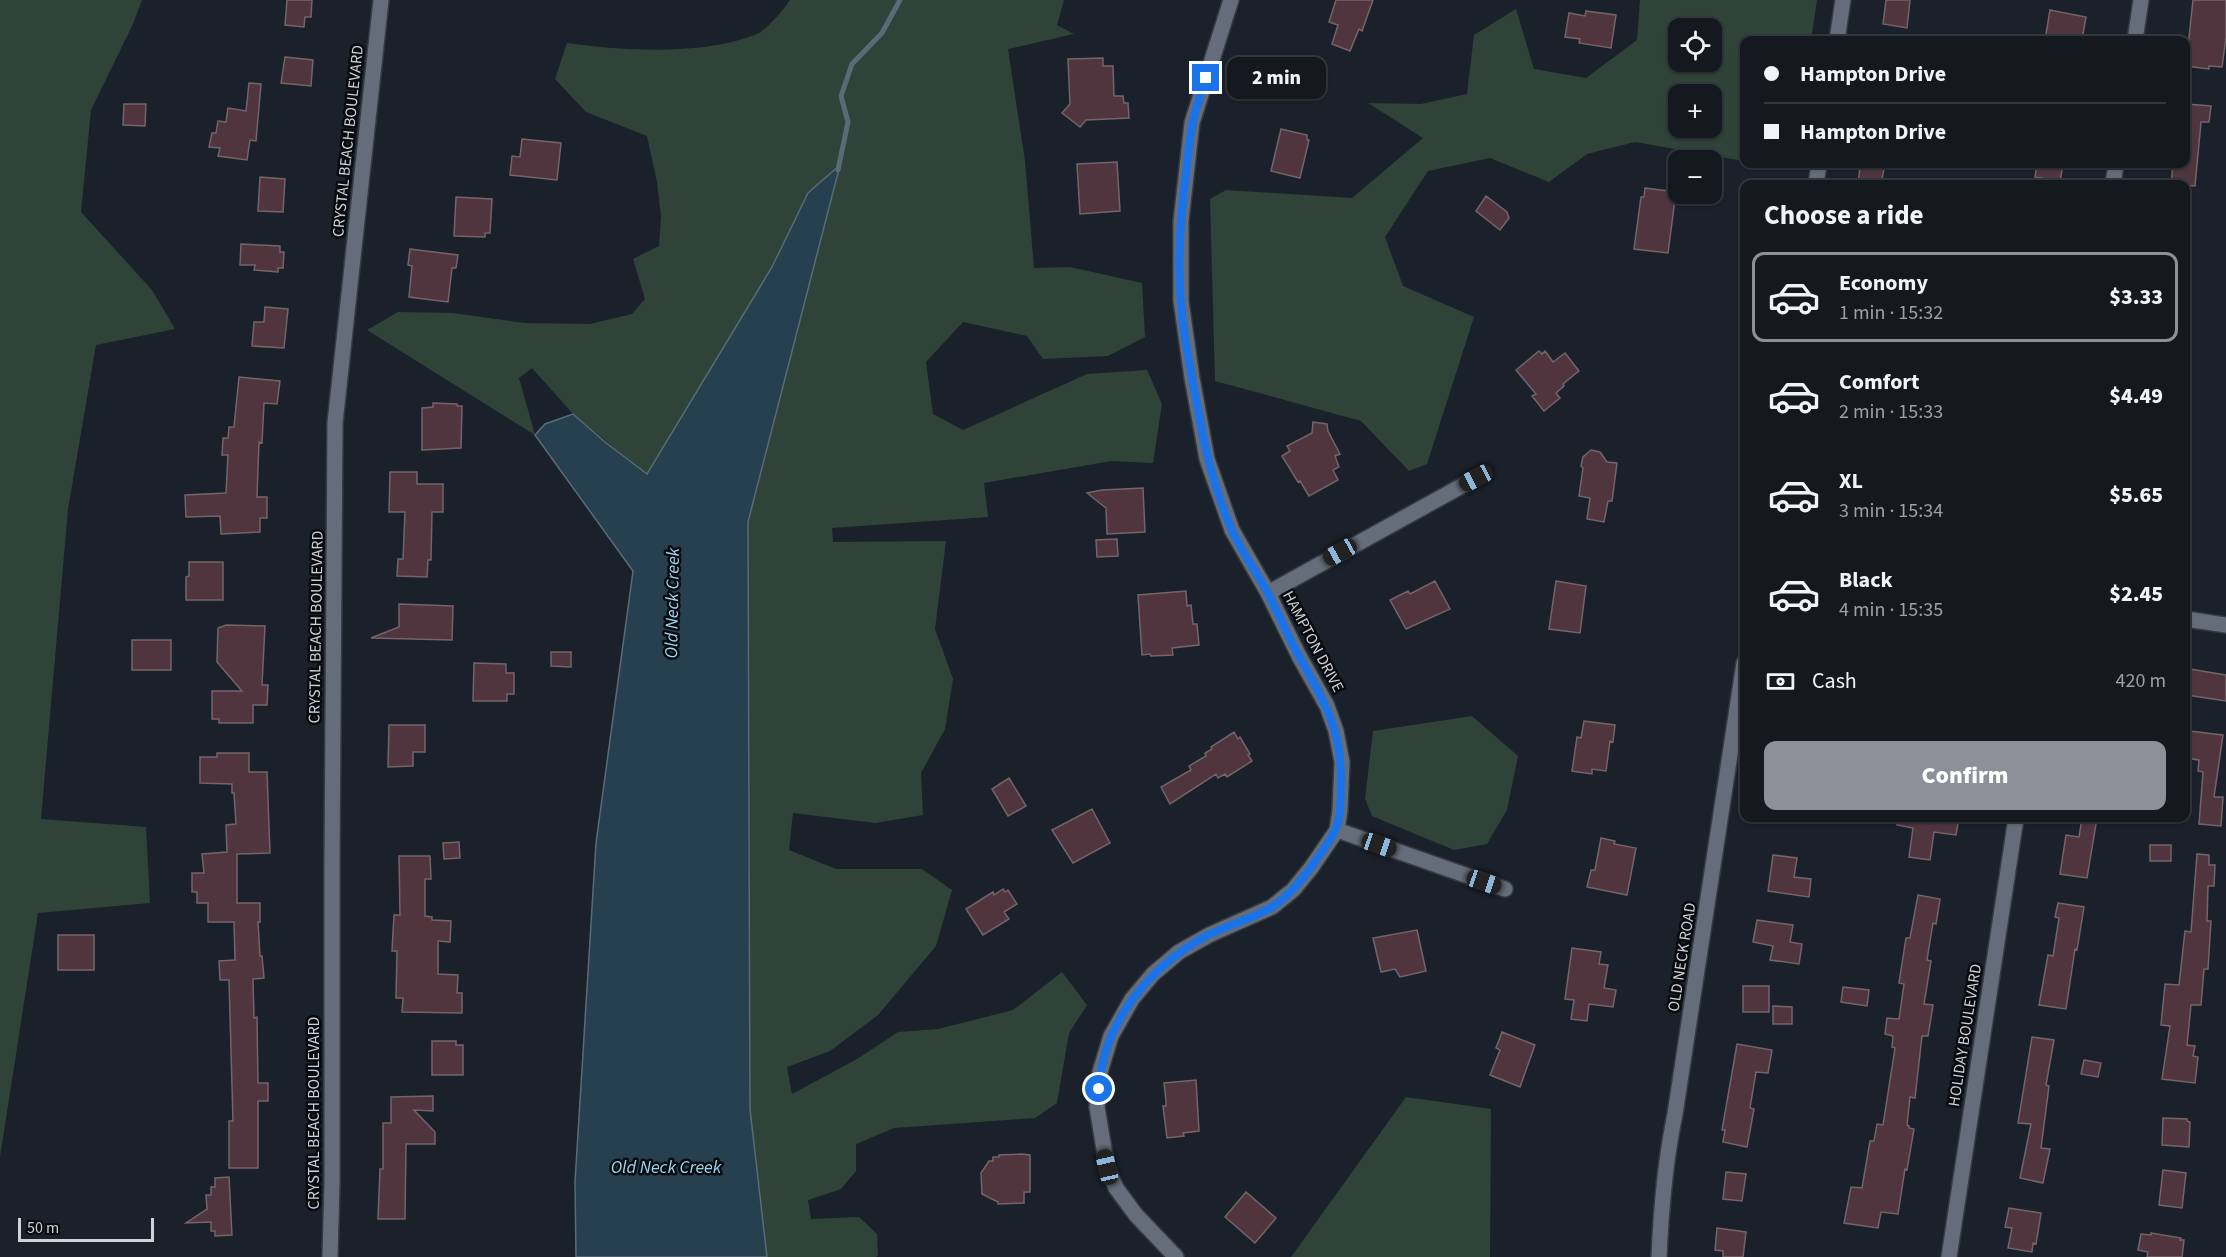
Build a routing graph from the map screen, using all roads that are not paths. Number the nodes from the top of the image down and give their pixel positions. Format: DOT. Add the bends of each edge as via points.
graph roads {
  1 [pos="381,0"];
  2 [pos="1232,0"];
  3 [pos="1843,0"];
  4 [pos="2141,0"];
  5 [pos="1838,36"];
  6 [pos="2136,36"];
  7 [pos="1476,478"];
  8 [pos="1268,592"];
  9 [pos="2190,620"];
  10 [pos="2226,625"];
  11 [pos="1740,689"];
  12 [pos="2015,822"];
  13 [pos="1337,830"];
  14 [pos="1505,889"];
  15 [pos="330,1257"];
  16 [pos="1176,1257"];
  17 [pos="1659,1257"];
  18 [pos="1949,1257"];
  1 -- 15 [label="street, CRYSTAL BEACH BOULEVARD" via="335,423"];
  2 -- 8 [label="street, HAMPTON DRIVE" via="1192,123 1180,221 1181,301 1207,459 1232,530"];
  3 -- 5 [label="street"];
  4 -- 6 [label="street"];
  7 -- 8 [label="street"];
  8 -- 13 [label="street, HAMPTON DRIVE" via="1336,731 1342,762"];
  9 -- 10 [label="street"];
  11 -- 17 [label="street, OLD NECK ROAD" via="1666,1157"];
  12 -- 18 [label="street, HOLIDAY BOULEVARD"];
  13 -- 14 [label="street"];
  13 -- 16 [label="street, HAMPTON DRIVE" via="1293,890 1272,907 1209,935 1179,952 1153,974 1132,999 1111,1036 1100,1072 1097,1107 1107,1167 1122,1197"];
}
